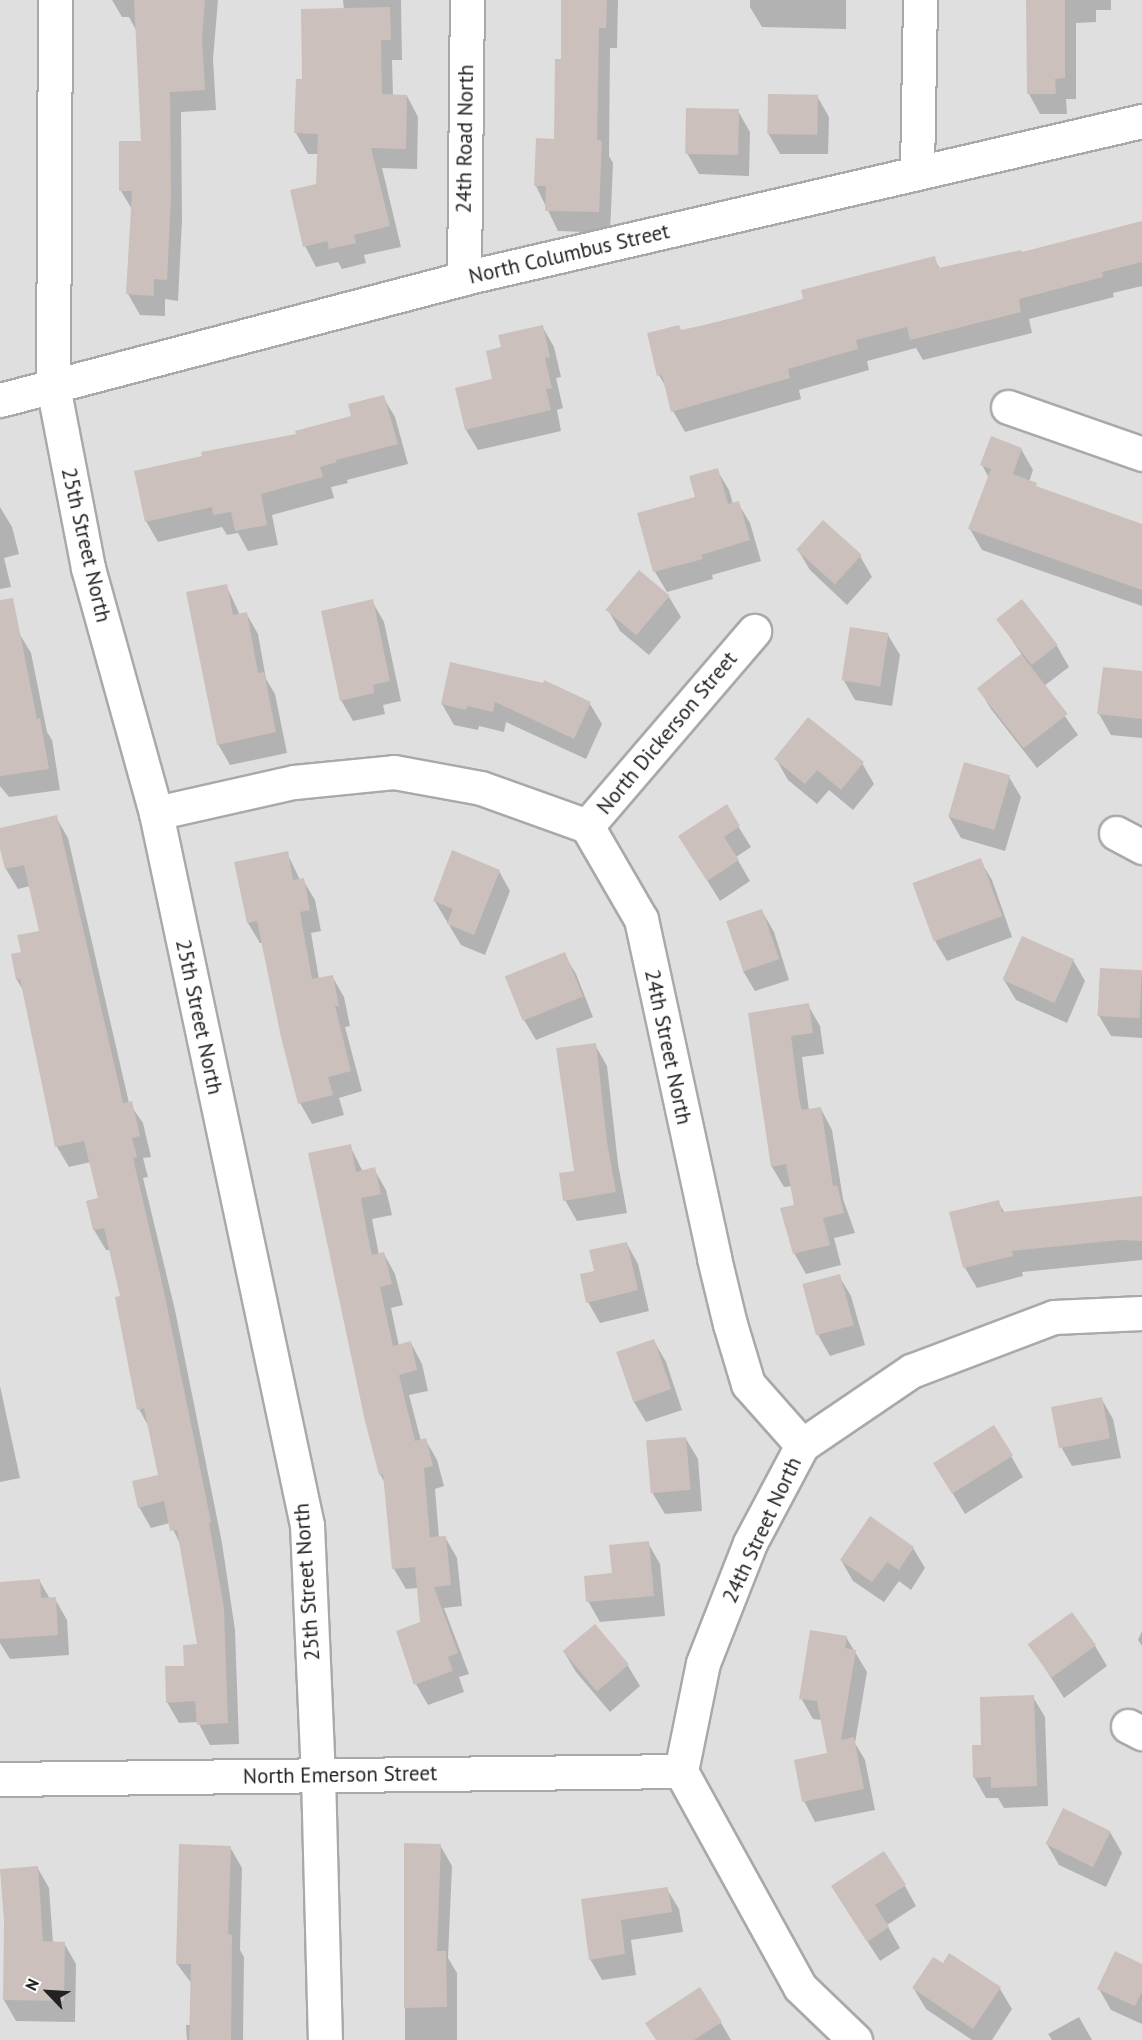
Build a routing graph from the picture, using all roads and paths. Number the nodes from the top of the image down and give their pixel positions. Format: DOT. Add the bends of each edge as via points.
graph roads {
  1 [pos="55,0"];
  2 [pos="466,0"];
  3 [pos="920,0"];
  4 [pos="1142,121"];
  5 [pos="917,172"];
  6 [pos="464,278"];
  7 [pos="53,386"];
  8 [pos="0,400"];
  9 [pos="1008,407"];
  10 [pos="1142,454"];
  11 [pos="754,630"];
  12 [pos="156,813"];
  13 [pos="587,826"];
  14 [pos="1142,1313"];
  15 [pos="802,1445"];
  16 [pos="681,1772"];
  17 [pos="318,1774"];
  18 [pos="0,1779"];
  19 [pos="325,2040"];
  20 [pos="855,2040"];
  1 -- 7 [label="street, 25th Street North"];
  2 -- 6 [label="street, 24th Road North"];
  3 -- 5 [label="street"];
  4 -- 5 [label="street, North Columbus Street"];
  5 -- 6 [label="street, North Columbus Street"];
  6 -- 7 [label="street, North Columbus Street"];
  7 -- 8 [label="street, North Columbus Street"];
  7 -- 12 [label="street, 25th Street North" via="88,568"];
  9 -- 10 [label="street"];
  11 -- 13 [label="street, North Dickerson Street"];
  12 -- 13 [label="street, North Dickerson Street" via="294,782 394,771 481,788"];
  12 -- 17 [label="street, 25th Street North" via="307,1525"];
  13 -- 15 [label="street, 24th Street North" via="641,919 717,1269 748,1384"];
  14 -- 15 [label="street" via="1054,1317 911,1371"];
  15 -- 16 [label="street, 24th Street North" via="750,1543 703,1663"];
  16 -- 17 [label="street, North Emerson Street"];
  16 -- 20 [label="street" via="800,1987"];
  17 -- 18 [label="street, North Emerson Street"];
  17 -- 19 [label="street, 25th Street North"];
}
